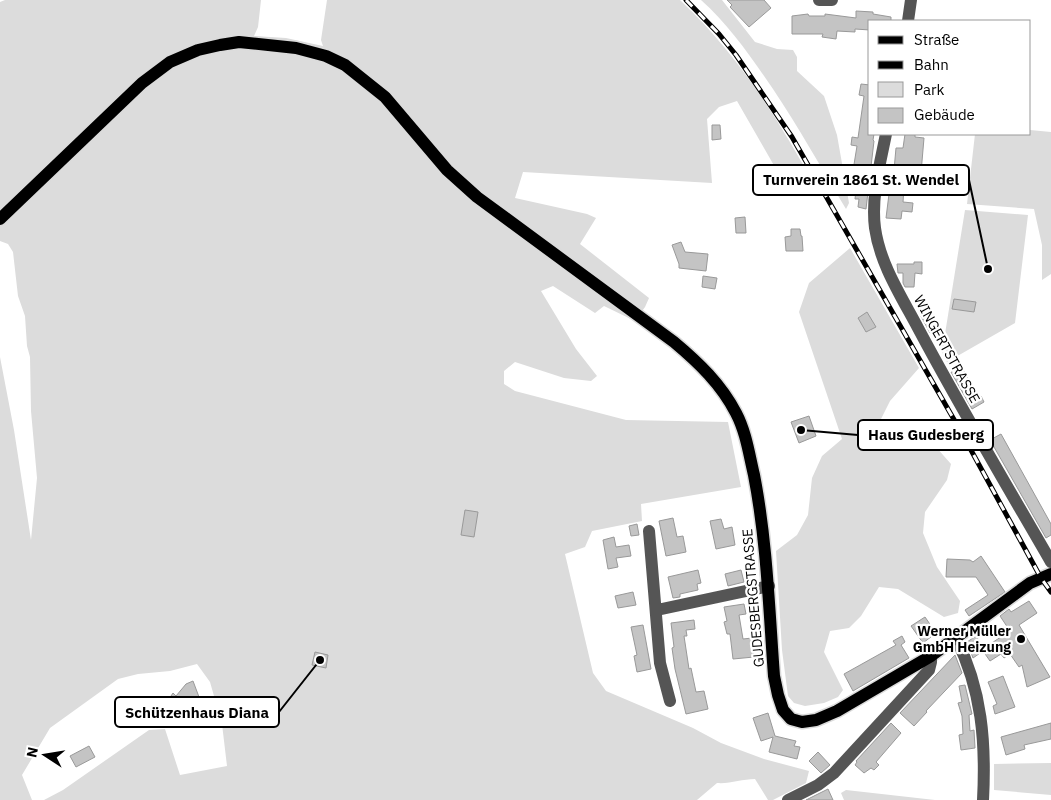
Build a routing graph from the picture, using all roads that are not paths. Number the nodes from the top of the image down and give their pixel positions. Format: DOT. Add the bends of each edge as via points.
graph roads {
  1 [pos="819,0"];
  2 [pos="832,0"];
  3 [pos="911,0"];
  4 [pos="908,20"];
  5 [pos="886,135"];
  6 [pos="0,219"];
  7 [pos="649,531"];
  8 [pos="1051,562"];
  9 [pos="1051,574"];
  10 [pos="769,586"];
  11 [pos="657,610"];
  12 [pos="956,638"];
  13 [pos="931,656"];
  14 [pos="670,701"];
  15 [pos="788,800"];
  16 [pos="983,800"];
  1 -- 2 [label="street"];
  3 -- 4 [label="street"];
  5 -- 8 [label="street, WINGERTSTRASSE" via="874,207 878,243 887,268 934,358"];
  6 -- 10 [label="main road, GUDESBERGSTRASSE" via="142,83 170,62 198,50 239,42 296,48 345,65 385,97 447,170 477,197 674,342 719,384 738,415 747,442"];
  7 -- 11 [label="street"];
  9 -- 12 [label="main road, GUDESBERGSTRASSE" via="1030,583"];
  10 -- 11 [label="street"];
  10 -- 13 [label="main road, GUDESBERGSTRASSE" via="778,695 782,710 791,718 802,722 816,720 837,711"];
  11 -- 14 [label="street" via="660,663"];
  12 -- 13 [label="main road, GUDESBERGSTRASSE"];
  12 -- 16 [label="street" via="968,661 981,721"];
  13 -- 15 [label="street" via="929,670 834,773"];
}
